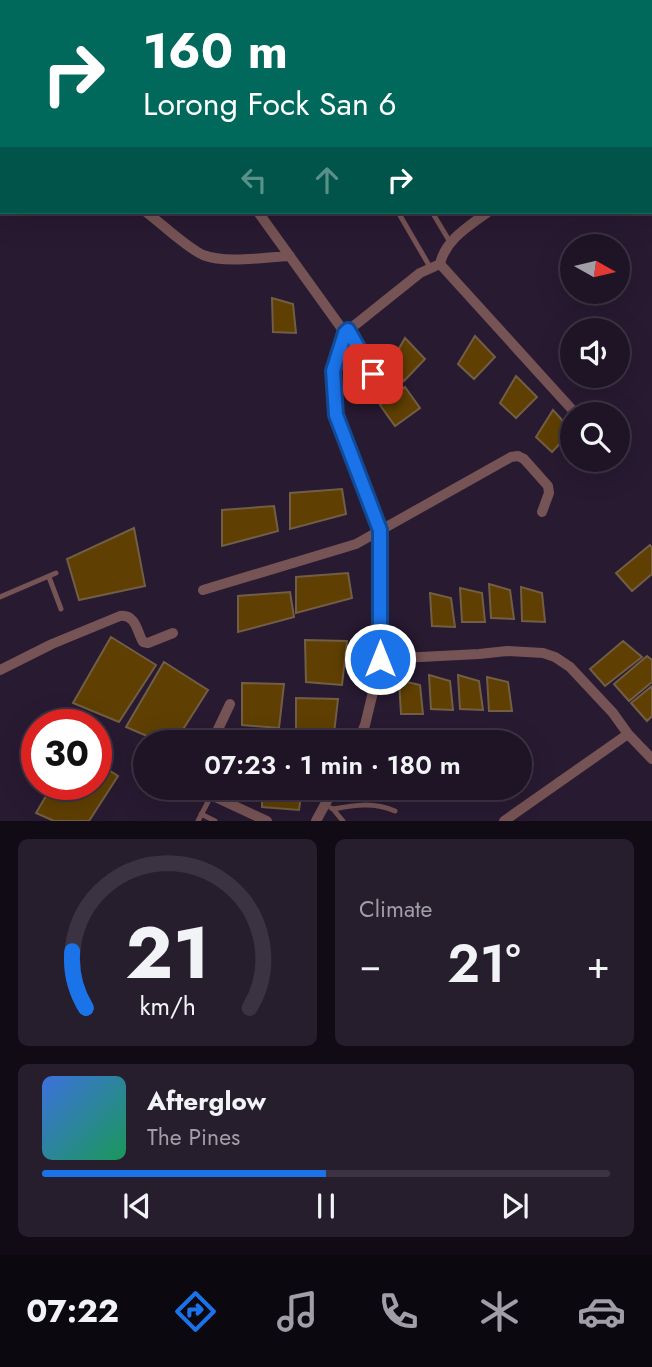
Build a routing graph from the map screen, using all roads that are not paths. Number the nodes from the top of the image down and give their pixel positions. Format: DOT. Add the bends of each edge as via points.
graph roads {
  1 [pos="149,214"];
  2 [pos="259,214"];
  3 [pos="399,214"];
  4 [pos="433,214"];
  5 [pos="485,214"];
  6 [pos="450,242"];
  7 [pos="290,256"];
  8 [pos="435,266"];
  9 [pos="346,332"];
  10 [pos="383,397"];
  11 [pos="565,402"];
  12 [pos="541,512"];
  13 [pos="380,530"];
  14 [pos="56,573"];
  15 [pos="49,577"];
  16 [pos="203,590"];
  17 [pos="0,597"];
  18 [pos="61,609"];
  19 [pos="173,633"];
  20 [pos="380,659"];
  21 [pos="0,670"];
  22 [pos="230,704"];
  23 [pos="218,730"];
  24 [pos="363,730"];
  25 [pos="628,734"];
  26 [pos="652,759"];
  27 [pos="208,800"];
  28 [pos="222,800"];
  29 [pos="330,800"];
  30 [pos="328,808"];
  31 [pos="395,811"];
  32 [pos="199,818"];
  33 [pos="215,821"];
  34 [pos="267,821"];
  35 [pos="316,821"];
  36 [pos="343,821"];
  37 [pos="504,821"];
  1 -- 7 [label="street" via="205,256"];
  2 -- 7 [label="street"];
  3 -- 8 [label="lane"];
  4 -- 6 [label="lane"];
  5 -- 6 [label="street"];
  6 -- 8 [label="street"];
  7 -- 9 [label="street"];
  8 -- 9 [label="street"];
  8 -- 11 [label="street"];
  9 -- 10 [label="street" via="365,358"];
  9 -- 13 [label="street" via="333,371 336,415"];
  12 -- 13 [label="street" via="548,486 518,456"];
  13 -- 16 [label="street" via="356,544"];
  13 -- 20 [label="street"];
  14 -- 15 [label="lane"];
  15 -- 17 [label="lane"];
  15 -- 18 [label="lane"];
  19 -- 21 [label="street" via="143,642 131,618 120,616"];
  20 -- 24 [label="street"];
  20 -- 25 [label="street" via="543,653 570,667"];
  22 -- 23 [label="street"];
  25 -- 26 [label="street"];
  25 -- 37 [label="street"];
  27 -- 32 [label="lane"];
  28 -- 34 [label="street"];
  29 -- 30 [label="street"];
  30 -- 31 [label="lane" via="360,804"];
  30 -- 35 [label="street"];
  30 -- 36 [label="lane"];
  32 -- 33 [label="lane"];
}
